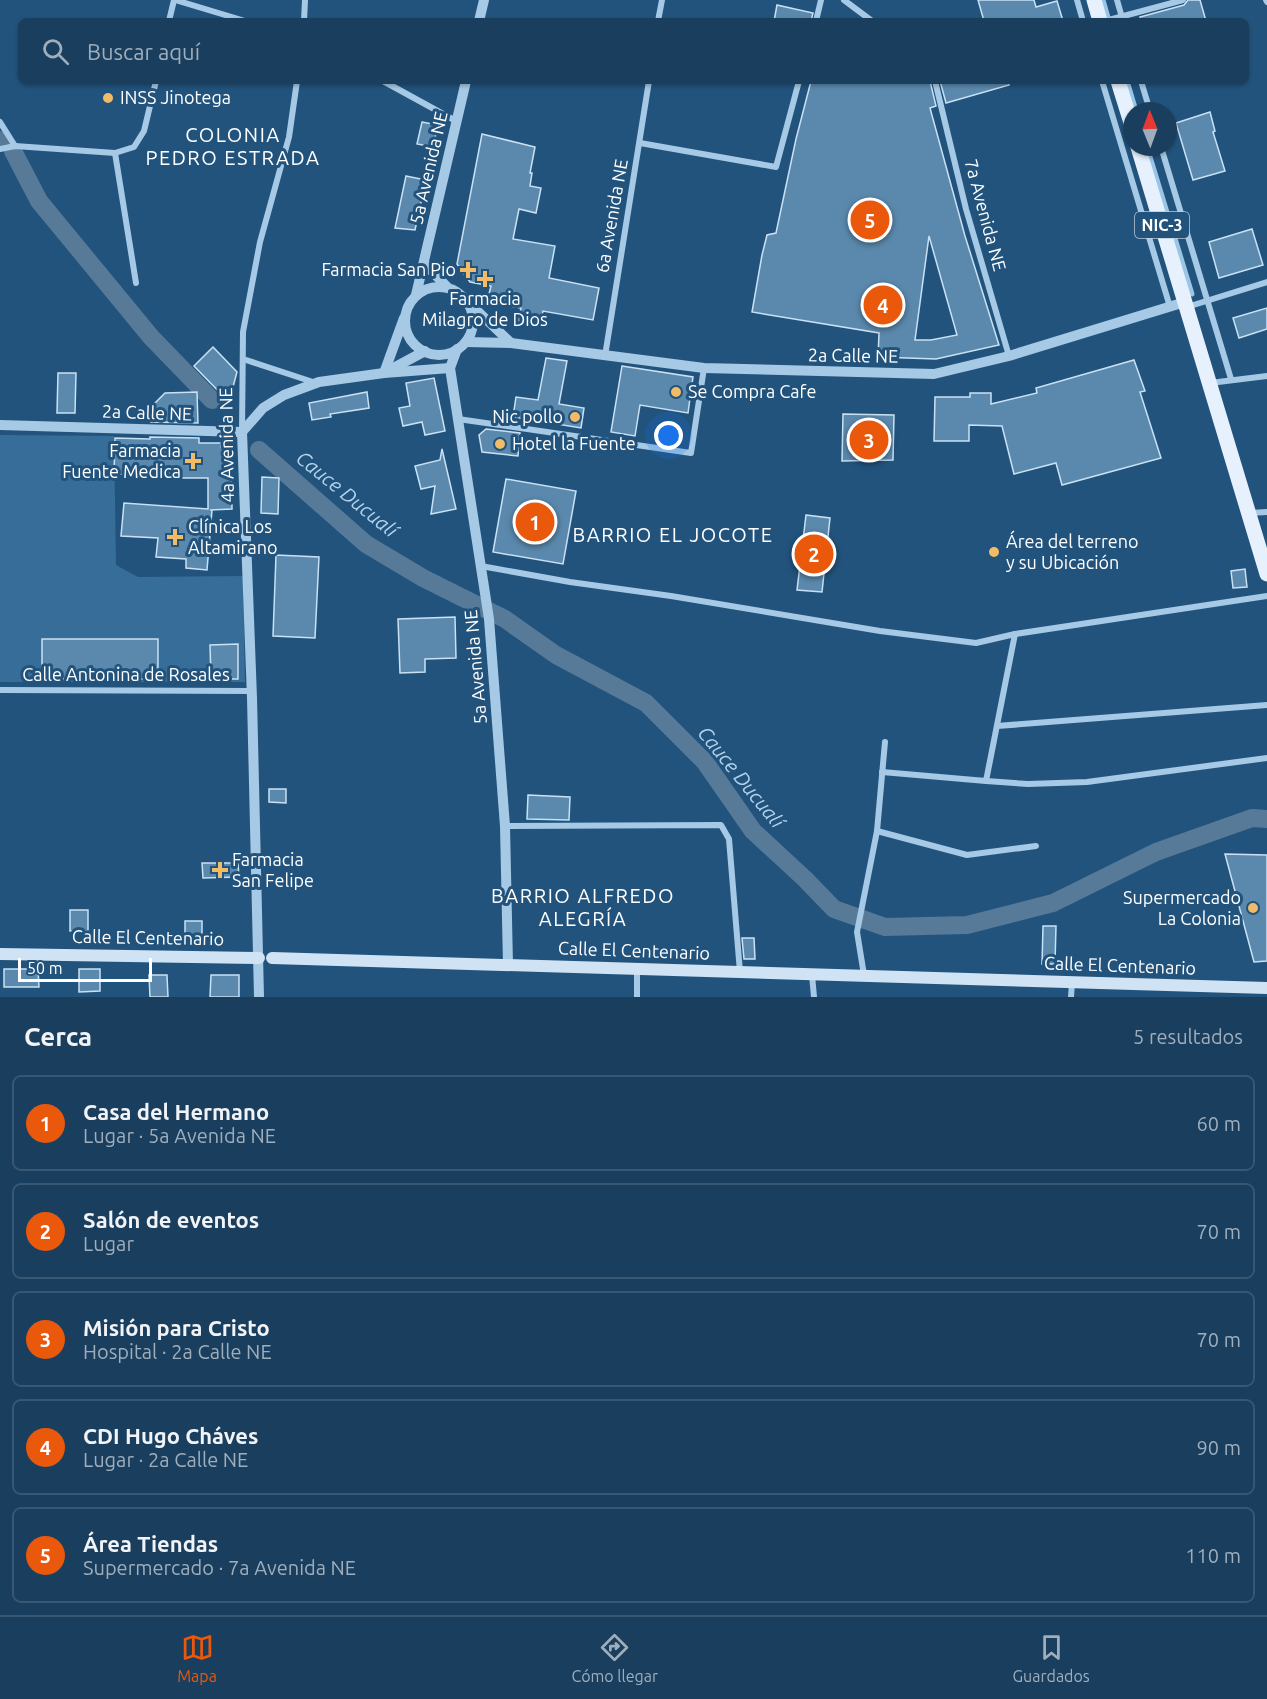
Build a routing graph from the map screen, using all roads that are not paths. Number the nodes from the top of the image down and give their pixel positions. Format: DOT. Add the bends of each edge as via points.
graph roads {
  1 [pos="175,0"];
  2 [pos="305,0"];
  3 [pos="484,0"];
  4 [pos="662,0"];
  5 [pos="822,0"];
  6 [pos="844,0"];
  7 [pos="1077,0"];
  8 [pos="1094,0"];
  9 [pos="1117,0"];
  10 [pos="1183,0"];
  11 [pos="170,18"];
  12 [pos="235,18"];
  13 [pos="304,18"];
  14 [pos="480,18"];
  15 [pos="659,18"];
  16 [pos="817,18"];
  17 [pos="868,18"];
  18 [pos="1082,18"];
  19 [pos="1099,18"];
  20 [pos="1122,18"];
  21 [pos="1125,18"];
  22 [pos="155,84"];
  23 [pos="297,84"];
  24 [pos="388,84"];
  25 [pos="465,84"];
  26 [pos="649,84"];
  27 [pos="798,84"];
  28 [pos="936,84"];
  29 [pos="1102,84"];
  30 [pos="1119,84"];
  31 [pos="1142,84"];
  32 [pos="1125,102"];
  33 [pos="1147,102"];
  34 [pos="456,121"];
  35 [pos="0,122"];
  36 [pos="640,142"];
  37 [pos="15,146"];
  38 [pos="0,149"];
  39 [pos="115,153"];
  40 [pos="1141,156"];
  41 [pos="1164,156"];
  42 [pos="424,263"];
  43 [pos="1267,282"];
  44 [pos="136,283"];
  45 [pos="448,288"];
  46 [pos="416,296"];
  47 [pos="466,300"];
  48 [pos="1208,302"];
  49 [pos="1186,305"];
  50 [pos="1170,307"];
  51 [pos="406,315"];
  52 [pos="511,344"];
  53 [pos="461,346"];
  54 [pos="430,353"];
  55 [pos="604,356"];
  56 [pos="1009,356"];
  57 [pos="243,359"];
  58 [pos="450,368"];
  59 [pos="704,369"];
  60 [pos="384,373"];
  61 [pos="1267,376"];
  62 [pos="1231,379"];
  63 [pos="316,383"];
  64 [pos="1209,383"];
  65 [pos="458,419"];
  66 [pos="0,425"];
  67 [pos="242,432"];
  68 [pos="1267,512"];
  69 [pos="1248,513"];
  70 [pos="481,566"];
  71 [pos="1267,574"];
  72 [pos="1267,596"];
  73 [pos="1015,634"];
  74 [pos="0,690"];
  75 [pos="252,691"];
  76 [pos="1267,705"];
  77 [pos="997,726"];
  78 [pos="885,742"];
  79 [pos="1267,758"];
  80 [pos="882,772"];
  81 [pos="986,781"];
  82 [pos="505,826"];
  83 [pos="877,831"];
  84 [pos="1036,846"];
  85 [pos="0,954"];
  86 [pos="265,958"];
  87 [pos="508,965"];
  88 [pos="637,969"];
  89 [pos="740,972"];
  90 [pos="812,975"];
  91 [pos="864,976"];
  92 [pos="1072,982"];
  93 [pos="1267,988"];
  94 [pos="259,997"];
  95 [pos="636,997"];
  96 [pos="814,997"];
  97 [pos="1071,997"];
  1 -- 11 [label="street"];
  1 -- 12 [label="street"];
  2 -- 13 [label="street"];
  3 -- 14 [label="street"];
  4 -- 15 [label="street"];
  5 -- 16 [label="street"];
  6 -- 17 [label="street"];
  7 -- 18 [label="street"];
  8 -- 19 [label="main road"];
  9 -- 20 [label="street"];
  10 -- 21 [label="street"];
  22 -- 39 [label="street" via="144,131 134,147"];
  23 -- 57 [label="street, 4a Avenida NE" via="289,136 247,309"];
  24 -- 34 [label="street"];
  25 -- 34 [label="street, 5a Avenida NE"];
  26 -- 36 [label="street, 6a Avenida NE"];
  27 -- 36 [label="street" via="776,167"];
  28 -- 56 [label="street, 7a Avenida NE" via="966,209"];
  29 -- 50 [label="street"];
  30 -- 32 [label="main road"];
  31 -- 33 [label="street"];
  34 -- 42 [label="street, 5a Avenida NE"];
  35 -- 37 [label="street"];
  36 -- 55 [label="street, 6a Avenida NE"];
  37 -- 38 [label="street"];
  37 -- 39 [label="street"];
  39 -- 44 [label="street"];
  40 -- 49 [label="main road, NIC-3"];
  41 -- 48 [label="street"];
  42 -- 45 [label="street"];
  42 -- 46 [label="street, 5a Avenida NE"];
  43 -- 48 [label="street"];
  45 -- 46 [label="street" via="425,289"];
  45 -- 47 [label="street"];
  46 -- 51 [label="street"];
  47 -- 52 [label="street"];
  47 -- 53 [label="street" via="473,321"];
  48 -- 49 [label="street"];
  48 -- 62 [label="street"];
  49 -- 50 [label="street, 2a Calle NE"];
  49 -- 64 [label="main road, NIC-3"];
  50 -- 56 [label="street, 2a Calle NE"];
  51 -- 54 [label="street" via="409,337"];
  51 -- 60 [label="street"];
  52 -- 53 [label="street, 2a Calle NE"];
  52 -- 55 [label="street, 2a Calle NE"];
  53 -- 54 [label="street" via="447,354"];
  53 -- 58 [label="street"];
  54 -- 58 [label="street"];
  54 -- 60 [label="street"];
  55 -- 59 [label="street, 2a Calle NE"];
  56 -- 59 [label="street, 2a Calle NE" via="934,374"];
  57 -- 63 [label="street"];
  57 -- 67 [label="street, 4a Avenida NE"];
  58 -- 60 [label="street"];
  58 -- 65 [label="street, 5a Avenida NE"];
  59 -- 65 [label="street" via="691,453"];
  60 -- 63 [label="street"];
  61 -- 62 [label="street"];
  62 -- 64 [label="street"];
  63 -- 67 [label="street" via="263,408"];
  64 -- 69 [label="main road, NIC-3"];
  65 -- 70 [label="street, 5a Avenida NE"];
  66 -- 67 [label="street, 2a Calle NE"];
  67 -- 75 [label="street, 4a Avenida NE"];
  68 -- 69 [label="street"];
  69 -- 71 [label="main road, NIC-3"];
  70 -- 73 [label="street" via="933,638 976,643"];
  70 -- 82 [label="street, 5a Avenida NE" via="489,619"];
  72 -- 73 [label="street"];
  73 -- 77 [label="street"];
  74 -- 75 [label="street, Calle Antonina de Rosales"];
  75 -- 86 [label="street, 4a Avenida NE"];
  76 -- 77 [label="street"];
  77 -- 81 [label="street"];
  78 -- 80 [label="street"];
  79 -- 81 [label="street" via="1087,782"];
  80 -- 81 [label="street"];
  80 -- 83 [label="street"];
  82 -- 87 [label="street, 5a Avenida NE"];
  82 -- 89 [label="street" via="721,825 729,839"];
  83 -- 84 [label="street" via="967,855"];
  83 -- 91 [label="street" via="857,932"];
  85 -- 86 [label="main road, Calle El Centenario"];
  86 -- 87 [label="main road, Calle El Centenario"];
  86 -- 94 [label="street, 4a Avenida NE"];
  87 -- 88 [label="main road, Calle El Centenario"];
  88 -- 89 [label="main road, Calle El Centenario"];
  88 -- 95 [label="street"];
  89 -- 90 [label="main road, Calle El Centenario"];
  90 -- 91 [label="main road, Calle El Centenario"];
  90 -- 96 [label="street"];
  91 -- 92 [label="main road, Calle El Centenario"];
  92 -- 93 [label="main road, Calle El Centenario"];
  92 -- 97 [label="street"];
}
